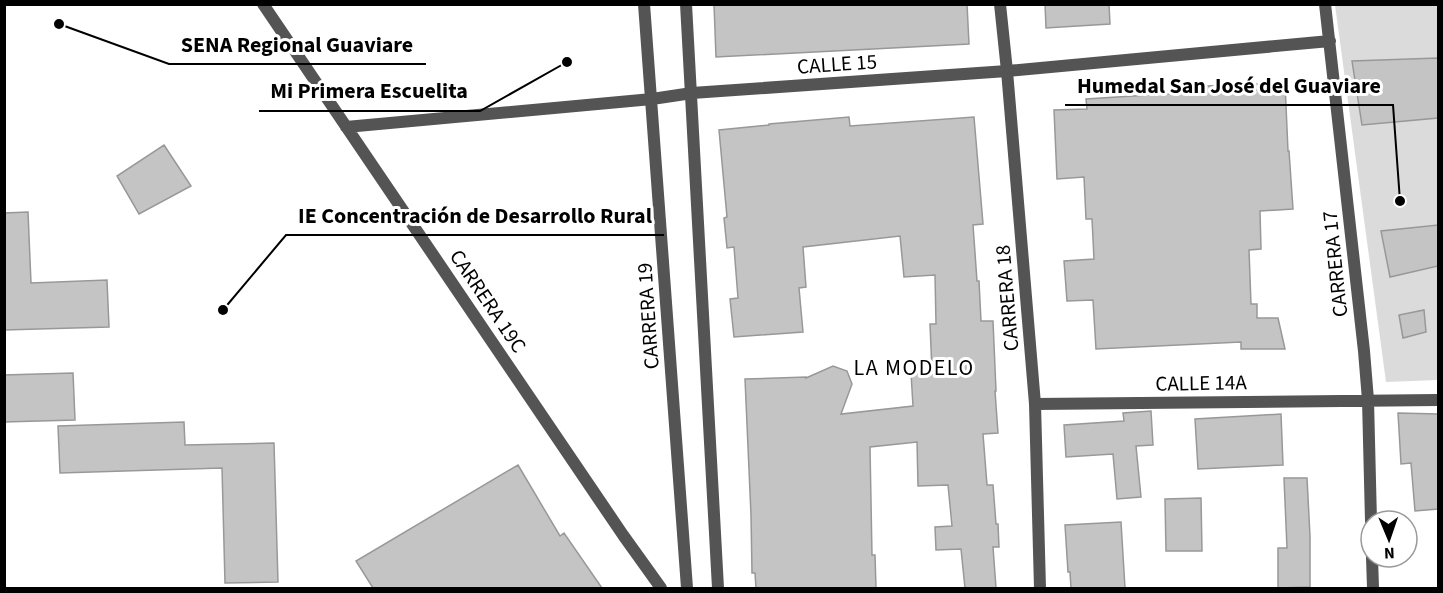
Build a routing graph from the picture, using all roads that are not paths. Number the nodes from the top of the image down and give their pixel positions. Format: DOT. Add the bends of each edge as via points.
graph roads {
  1 [pos="263,4"];
  2 [pos="644,4"];
  3 [pos="686,4"];
  4 [pos="1000,4"];
  5 [pos="1325,4"];
  6 [pos="1330,41"];
  7 [pos="1007,71"];
  8 [pos="692,93"];
  9 [pos="651,99"];
  10 [pos="346,127"];
  11 [pos="1368,400"];
  12 [pos="1438,400"];
  13 [pos="1035,404"];
  14 [pos="1371,509"];
  15 [pos="1372,569"];
  16 [pos="661,588"];
  17 [pos="687,588"];
  18 [pos="718,588"];
  19 [pos="1040,588"];
  20 [pos="1373,588"];
  1 -- 10 [label="street, CARRERA 19C"];
  2 -- 9 [label="street, CARRERA 19"];
  3 -- 8 [label="street"];
  4 -- 7 [label="street, CARRERA 18"];
  5 -- 6 [label="street, CARRERA 17"];
  6 -- 7 [label="street, CALLE 15"];
  6 -- 11 [label="street, CARRERA 17"];
  7 -- 8 [label="street, CALLE 15"];
  7 -- 13 [label="street, CARRERA 18"];
  8 -- 9 [label="street, CALLE 15"];
  8 -- 18 [label="street"];
  9 -- 10 [label="street, CALLE 15"];
  9 -- 17 [label="street, CARRERA 19"];
  10 -- 16 [label="street, CARRERA 19C"];
  11 -- 12 [label="street, CALLE 14A"];
  11 -- 13 [label="street, CALLE 14A"];
  11 -- 14 [label="street, CARRERA 17"];
  13 -- 19 [label="street, CARRERA 18"];
  15 -- 20 [label="street"];
}
